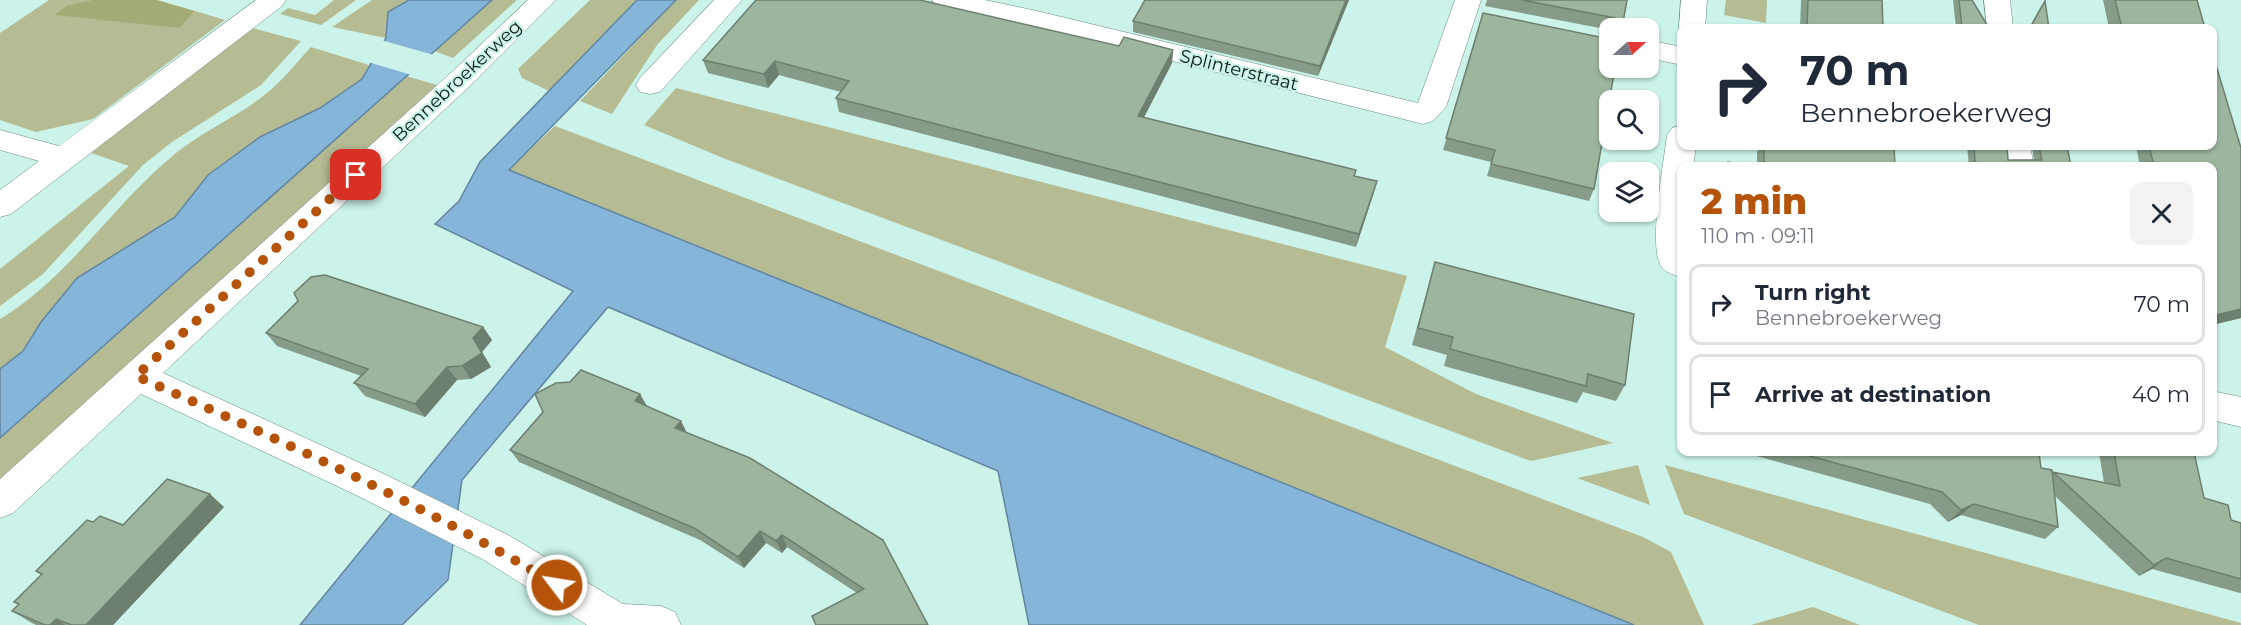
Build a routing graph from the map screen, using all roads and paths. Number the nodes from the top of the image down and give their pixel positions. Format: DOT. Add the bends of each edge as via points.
graph roads {
  1 [pos="273,0"];
  2 [pos="543,0"];
  3 [pos="729,0"];
  4 [pos="945,0"];
  5 [pos="1694,0"];
  6 [pos="1997,0"];
  7 [pos="1473,9"];
  8 [pos="1692,24"];
  9 [pos="2000,24"];
  10 [pos="1659,51"];
  11 [pos="1677,55"];
  12 [pos="650,85"];
  13 [pos="0,140"];
  14 [pos="63,158"];
  15 [pos="1677,181"];
  16 [pos="0,206"];
  17 [pos="1677,258"];
  18 [pos="136,376"];
  19 [pos="2217,406"];
  20 [pos="2241,412"];
  21 [pos="0,502"];
  22 [pos="618,623"];
  23 [pos="661,625"];
  1 -- 14 [label="street"];
  2 -- 18 [label="street, Bennebroekerweg"];
  3 -- 12 [label="street"];
  4 -- 7 [label="street, Splinterstraat" via="1423,114 1432,107"];
  5 -- 8 [label="street"];
  6 -- 9 [label="street"];
  10 -- 11 [label="street"];
  13 -- 14 [label="street"];
  14 -- 16 [label="street"];
  15 -- 17 [label="street" via="1671,236"];
  18 -- 21 [label="street, Bennebroekerweg"];
  18 -- 22 [label="street" via="496,548"];
  19 -- 20 [label="street"];
  22 -- 23 [label="street"];
}
